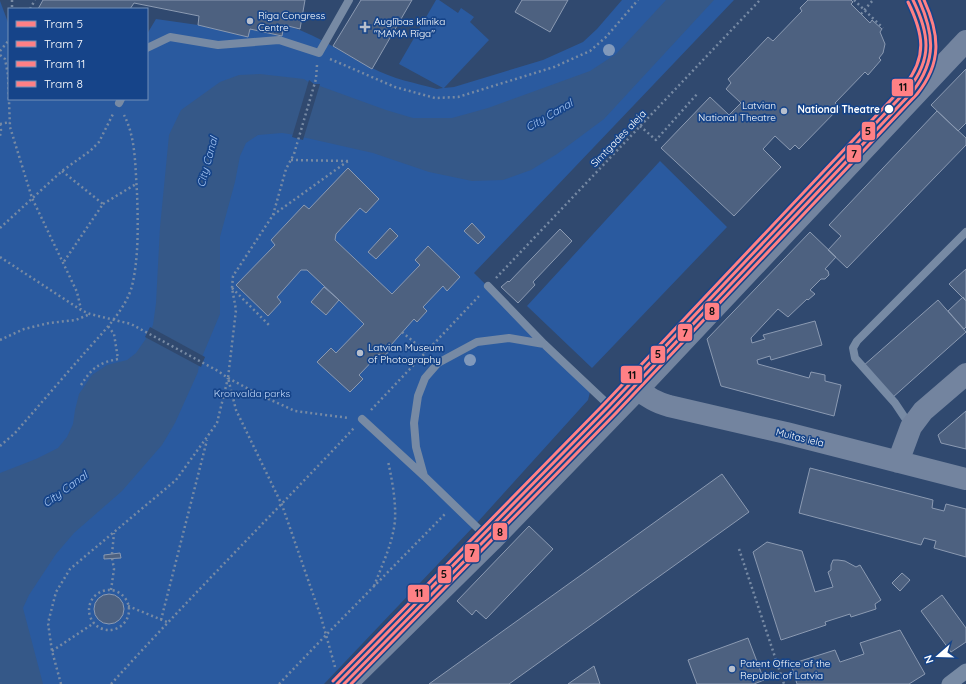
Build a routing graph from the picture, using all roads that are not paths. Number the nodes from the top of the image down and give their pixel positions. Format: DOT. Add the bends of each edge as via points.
graph roads {
  1 [pos="349,0"];
  2 [pos="966,41"];
  3 [pos="148,48"];
  4 [pos="966,232"];
  5 [pos="488,286"];
  6 [pos="544,344"];
  7 [pos="966,374"];
  8 [pos="638,389"];
  9 [pos="616,412"];
  10 [pos="362,419"];
  11 [pos="911,427"];
  12 [pos="898,462"];
  13 [pos="424,476"];
  14 [pos="966,479"];
  15 [pos="491,540"];
  16 [pos="966,671"];
  17 [pos="341,677"];
  18 [pos="949,684"];
  1 -- 3 [label="lane" via="319,53 279,40 218,45 170,37"];
  2 -- 8 [label="street"];
  4 -- 11 [label="lane" via="857,341 853,348 855,358 895,403"];
  5 -- 6 [label="lane"];
  6 -- 9 [label="lane"];
  6 -- 13 [label="lane" via="510,338 477,342 438,362 425,378 418,396 414,424 416,447"];
  7 -- 11 [label="street" via="923,411"];
  8 -- 9 [label="street"];
  8 -- 12 [label="street, Muitas iela" via="654,402 668,406"];
  9 -- 15 [label="street"];
  10 -- 13 [label="lane"];
  11 -- 12 [label="street"];
  12 -- 14 [label="street, Muitas iela"];
  13 -- 15 [label="lane"];
  15 -- 17 [label="street"];
  16 -- 18 [label="street"];
}
